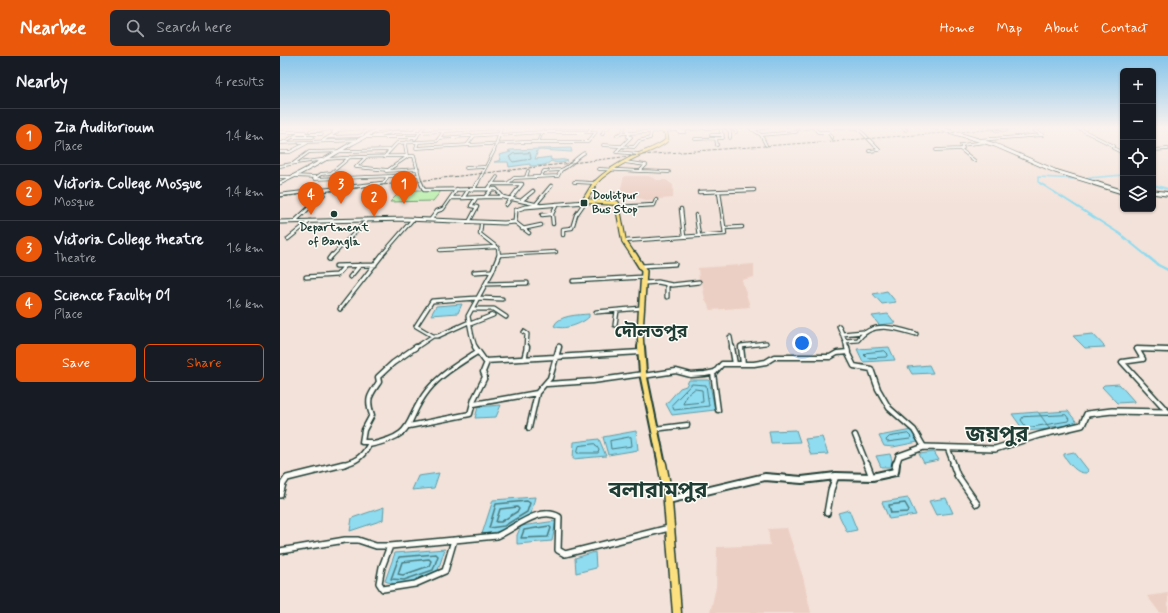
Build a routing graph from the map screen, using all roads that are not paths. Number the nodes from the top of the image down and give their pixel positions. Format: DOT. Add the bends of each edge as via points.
graph roads {
  1 [pos="308,153"];
  2 [pos="337,153"];
  3 [pos="387,153"];
  4 [pos="406,153"];
  5 [pos="416,153"];
  6 [pos="491,153"];
  7 [pos="584,153"];
  8 [pos="627,153"];
  9 [pos="642,153"];
  10 [pos="965,153"];
  11 [pos="1011,153"];
  12 [pos="639,154"];
  13 [pos="351,156"];
  14 [pos="407,156"];
  15 [pos="414,156"];
  16 [pos="366,157"];
  17 [pos="384,157"];
  18 [pos="328,158"];
  19 [pos="975,161"];
  20 [pos="624,162"];
  21 [pos="293,164"];
  22 [pos="280,166"];
  23 [pos="484,167"];
  24 [pos="466,168"];
  25 [pos="418,169"];
  26 [pos="598,169"];
  27 [pos="388,170"];
  28 [pos="561,170"];
  29 [pos="611,170"];
  30 [pos="528,171"];
  31 [pos="641,171"];
  32 [pos="669,172"];
  33 [pos="420,174"];
  34 [pos="317,176"];
  35 [pos="388,176"];
  36 [pos="497,176"];
  37 [pos="280,177"];
  38 [pos="292,177"];
  39 [pos="526,177"];
  40 [pos="540,177"];
  41 [pos="280,182"];
  42 [pos="574,182"];
  43 [pos="595,183"];
  44 [pos="492,184"];
  45 [pos="508,184"];
  46 [pos="551,186"];
  47 [pos="490,188"];
  48 [pos="457,189"];
  49 [pos="469,189"];
  50 [pos="474,189"];
  51 [pos="754,190"];
  52 [pos="532,191"];
  53 [pos="1120,191"];
  54 [pos="699,192"];
  55 [pos="719,192"];
  56 [pos="1156,192"];
  57 [pos="324,194"];
  58 [pos="614,194"];
  59 [pos="1168,194"];
  60 [pos="280,195"];
  61 [pos="485,197"];
  62 [pos="503,197"];
  63 [pos="452,198"];
  64 [pos="463,198"];
  65 [pos="476,198"];
  66 [pos="511,199"];
  67 [pos="522,200"];
  68 [pos="656,200"];
  69 [pos="585,202"];
  70 [pos="538,204"];
  71 [pos="557,204"];
  72 [pos="616,204"];
  73 [pos="506,205"];
  74 [pos="681,209"];
  75 [pos="552,214"];
  76 [pos="542,215"];
  77 [pos="696,215"];
  78 [pos="413,219"];
  79 [pos="431,219"];
  80 [pos="367,220"];
  81 [pos="295,221"];
  82 [pos="310,221"];
  83 [pos="280,222"];
  84 [pos="469,222"];
  85 [pos="516,222"];
  86 [pos="553,224"];
  87 [pos="481,225"];
  88 [pos="541,225"];
  89 [pos="742,227"];
  90 [pos="725,228"];
  91 [pos="522,229"];
  92 [pos="529,233"];
  93 [pos="563,235"];
  94 [pos="699,236"];
  95 [pos="684,237"];
  96 [pos="288,240"];
  97 [pos="624,241"];
  98 [pos="497,247"];
  99 [pos="440,250"];
  100 [pos="556,252"];
  101 [pos="500,255"];
  102 [pos="329,259"];
  103 [pos="374,264"];
  104 [pos="675,264"];
  105 [pos="360,265"];
  106 [pos="336,266"];
  107 [pos="345,266"];
  108 [pos="641,266"];
  109 [pos="474,272"];
  110 [pos="491,272"];
  111 [pos="306,277"];
  112 [pos="350,277"];
  113 [pos="644,280"];
  114 [pos="573,281"];
  115 [pos="699,282"];
  116 [pos="527,283"];
  117 [pos="486,284"];
  118 [pos="680,284"];
  119 [pos="667,285"];
  120 [pos="680,289"];
  121 [pos="667,297"];
  122 [pos="478,298"];
  123 [pos="502,299"];
  124 [pos="642,308"];
  125 [pos="340,309"];
  126 [pos="472,309"];
  127 [pos="617,311"];
  128 [pos="596,312"];
  129 [pos="493,315"];
  130 [pos="506,317"];
  131 [pos="470,323"];
  132 [pos="615,325"];
  133 [pos="839,326"];
  134 [pos="524,332"];
  135 [pos="863,332"];
  136 [pos="842,334"];
  137 [pos="916,334"];
  138 [pos="433,336"];
  139 [pos="730,337"];
  140 [pos="845,341"];
  141 [pos="766,343"];
  142 [pos="558,346"];
  143 [pos="1168,350"];
  144 [pos="477,352"];
  145 [pos="641,352"];
  146 [pos="847,352"];
  147 [pos="555,357"];
  148 [pos="524,359"];
  149 [pos="487,362"];
  150 [pos="735,364"];
  151 [pos="743,364"];
  152 [pos="713,372"];
  153 [pos="643,375"];
  154 [pos="546,384"];
  155 [pos="537,393"];
  156 [pos="474,404"];
  157 [pos="718,410"];
  158 [pos="1167,412"];
  159 [pos="687,425"];
  160 [pos="409,426"];
  161 [pos="529,428"];
  162 [pos="653,430"];
  163 [pos="855,435"];
  164 [pos="369,446"];
  165 [pos="924,447"];
  166 [pos="948,449"];
  167 [pos="836,476"];
  168 [pos="872,477"];
  169 [pos="280,495"];
  170 [pos="668,500"];
  171 [pos="977,504"];
  172 [pos="827,513"];
  173 [pos="670,528"];
  174 [pos="454,540"];
  175 [pos="390,546"];
  176 [pos="280,551"];
  177 [pos="677,613"];
  1 -- 21 [label="street"];
  2 -- 18 [label="main road"];
  3 -- 17 [label="street"];
  4 -- 14 [label="street"];
  5 -- 15 [label="street"];
  6 -- 23 [label="street"];
  7 -- 28 [label="street"];
  8 -- 12 [label="street"];
  9 -- 12 [label="main road"];
  10 -- 19 [label="street"];
  11 -- 53 [label="main road" via="1051,170"];
  12 -- 20 [label="main road"];
  13 -- 16 [label="street"];
  13 -- 18 [label="street"];
  13 -- 34 [label="street" via="331,173"];
  14 -- 15 [label="street"];
  14 -- 17 [label="street"];
  14 -- 27 [label="street"];
  15 -- 25 [label="street"];
  16 -- 17 [label="street"];
  16 -- 27 [label="street" via="356,167"];
  18 -- 21 [label="street"];
  18 -- 38 [label="main road"];
  20 -- 29 [label="main road"];
  20 -- 31 [label="street" via="646,165"];
  21 -- 22 [label="street"];
  23 -- 24 [label="street"];
  23 -- 50 [label="street"];
  25 -- 27 [label="street" via="386,171"];
  25 -- 33 [label="street"];
  26 -- 29 [label="street"];
  28 -- 40 [label="street" via="544,171"];
  28 -- 40 [label="street" via="558,176"];
  29 -- 31 [label="street"];
  29 -- 43 [label="main road" via="600,176"];
  30 -- 39 [label="street"];
  31 -- 32 [label="street"];
  33 -- 35 [label="street"];
  33 -- 48 [label="street" via="424,190"];
  34 -- 35 [label="street" via="314,179"];
  34 -- 38 [label="street"];
  35 -- 60 [label="street" via="384,183"];
  36 -- 44 [label="street"];
  37 -- 38 [label="street"];
  38 -- 41 [label="main road"];
  39 -- 40 [label="street"];
  39 -- 45 [label="street" via="512,178"];
  42 -- 43 [label="street"];
  43 -- 69 [label="main road"];
  44 -- 45 [label="street"];
  44 -- 47 [label="street"];
  45 -- 66 [label="street" via="522,184"];
  46 -- 70 [label="street"];
  47 -- 50 [label="street"];
  47 -- 61 [label="street"];
  47 -- 62 [label="street" via="496,189"];
  48 -- 49 [label="street"];
  48 -- 63 [label="street"];
  49 -- 50 [label="street"];
  49 -- 64 [label="street"];
  51 -- 55 [label="street"];
  52 -- 67 [label="street"];
  54 -- 55 [label="street"];
  55 -- 90 [label="street"];
  56 -- 59 [label="main road"];
  57 -- 81 [label="street"];
  58 -- 72 [label="street"];
  61 -- 62 [label="street"];
  61 -- 65 [label="street"];
  62 -- 66 [label="street"];
  63 -- 64 [label="street"];
  63 -- 79 [label="street"];
  64 -- 65 [label="street"];
  65 -- 84 [label="street" via="471,206 477,207"];
  66 -- 67 [label="street"];
  66 -- 73 [label="street"];
  67 -- 70 [label="street"];
  68 -- 72 [label="street" via="654,205"];
  69 -- 71 [label="street"];
  69 -- 72 [label="main road"];
  69 -- 93 [label="street" via="576,215 572,228 563,229"];
  70 -- 71 [label="street"];
  70 -- 85 [label="street" via="517,209"];
  71 -- 75 [label="street"];
  72 -- 97 [label="main road"];
  74 -- 95 [label="street"];
  75 -- 76 [label="street"];
  75 -- 86 [label="street"];
  77 -- 94 [label="street"];
  78 -- 79 [label="street"];
  78 -- 80 [label="street"];
  78 -- 103 [label="street"];
  79 -- 84 [label="street"];
  80 -- 82 [label="street"];
  80 -- 102 [label="street"];
  81 -- 82 [label="street"];
  81 -- 83 [label="street"];
  82 -- 96 [label="street"];
  84 -- 87 [label="street"];
  85 -- 87 [label="street"];
  85 -- 91 [label="street"];
  87 -- 98 [label="street" via="480,234"];
  88 -- 91 [label="street"];
  89 -- 90 [label="street"];
  90 -- 94 [label="street" via="725,234"];
  91 -- 92 [label="street"];
  94 -- 95 [label="street"];
  95 -- 97 [label="street"];
  97 -- 108 [label="main road"];
  98 -- 99 [label="street"];
  98 -- 101 [label="street"];
  100 -- 101 [label="street"];
  101 -- 110 [label="street"];
  103 -- 105 [label="street"];
  103 -- 125 [label="street"];
  104 -- 108 [label="street"];
  105 -- 107 [label="street"];
  105 -- 112 [label="street"];
  106 -- 107 [label="street"];
  107 -- 111 [label="street" via="337,275"];
  108 -- 113 [label="main road"];
  109 -- 110 [label="street"];
  110 -- 117 [label="street"];
  113 -- 114 [label="street"];
  113 -- 119 [label="street"];
  113 -- 124 [label="main road"];
  115 -- 118 [label="street"];
  116 -- 117 [label="street"];
  117 -- 122 [label="street"];
  118 -- 119 [label="street"];
  118 -- 120 [label="street"];
  119 -- 121 [label="street"];
  122 -- 123 [label="street"];
  122 -- 126 [label="street"];
  122 -- 138 [label="street" via="432,301 416,326"];
  124 -- 127 [label="street"];
  124 -- 145 [label="main road"];
  126 -- 130 [label="street" via="495,308"];
  126 -- 131 [label="street" via="468,316"];
  127 -- 128 [label="street"];
  127 -- 132 [label="street"];
  129 -- 131 [label="street"];
  131 -- 138 [label="street"];
  131 -- 144 [label="street" via="473,344"];
  133 -- 136 [label="street"];
  134 -- 148 [label="street" via="527,334 528,346"];
  135 -- 136 [label="street"];
  135 -- 137 [label="street" via="886,327"];
  135 -- 140 [label="street" via="858,340"];
  136 -- 140 [label="street"];
  138 -- 164 [label="street" via="393,363 378,377 368,405 372,415 362,436 362,442 370,442"];
  139 -- 150 [label="street"];
  140 -- 146 [label="street" via="849,351"];
  141 -- 151 [label="street" via="741,346"];
  142 -- 147 [label="street"];
  143 -- 158 [label="street" via="1138,349 1143,359 1122,362"];
  144 -- 149 [label="street"];
  144 -- 160 [label="street" via="428,390"];
  145 -- 147 [label="street"];
  145 -- 153 [label="main road"];
  146 -- 151 [label="street" via="830,357 774,358 766,362"];
  146 -- 165 [label="street" via="854,366 871,369 878,389 889,408 914,430"];
  147 -- 148 [label="street"];
  147 -- 154 [label="street" via="554,367"];
  148 -- 149 [label="street"];
  149 -- 156 [label="street" via="483,372 485,378"];
  150 -- 151 [label="street"];
  150 -- 152 [label="street" via="721,364"];
  152 -- 153 [label="street" via="694,375 676,372"];
  152 -- 157 [label="street"];
  153 -- 154 [label="street"];
  153 -- 162 [label="main road"];
  154 -- 155 [label="street"];
  155 -- 156 [label="street"];
  155 -- 161 [label="street"];
  156 -- 160 [label="street" via="472,412 468,415"];
  158 -- 166 [label="street" via="1089,413 1086,414 1082,425 999,448"];
  159 -- 162 [label="street"];
  160 -- 164 [label="street" via="395,437"];
  162 -- 170 [label="main road"];
  163 -- 168 [label="street"];
  164 -- 169 [label="street" via="363,456 353,462 287,478"];
  165 -- 166 [label="street"];
  165 -- 168 [label="street" via="896,458 894,473"];
  166 -- 171 [label="street" via="957,475"];
  167 -- 168 [label="street"];
  167 -- 170 [label="street" via="802,480 765,477"];
  167 -- 172 [label="street"];
  170 -- 173 [label="main road"];
  173 -- 174 [label="street" via="565,554 558,550 559,517 554,514 529,517 504,534"];
  173 -- 177 [label="main road"];
  174 -- 175 [label="street"];
  174 -- 175 [label="street" via="445,572 419,583 382,589 379,583"];
  175 -- 176 [label="street" via="345,540"];
}
